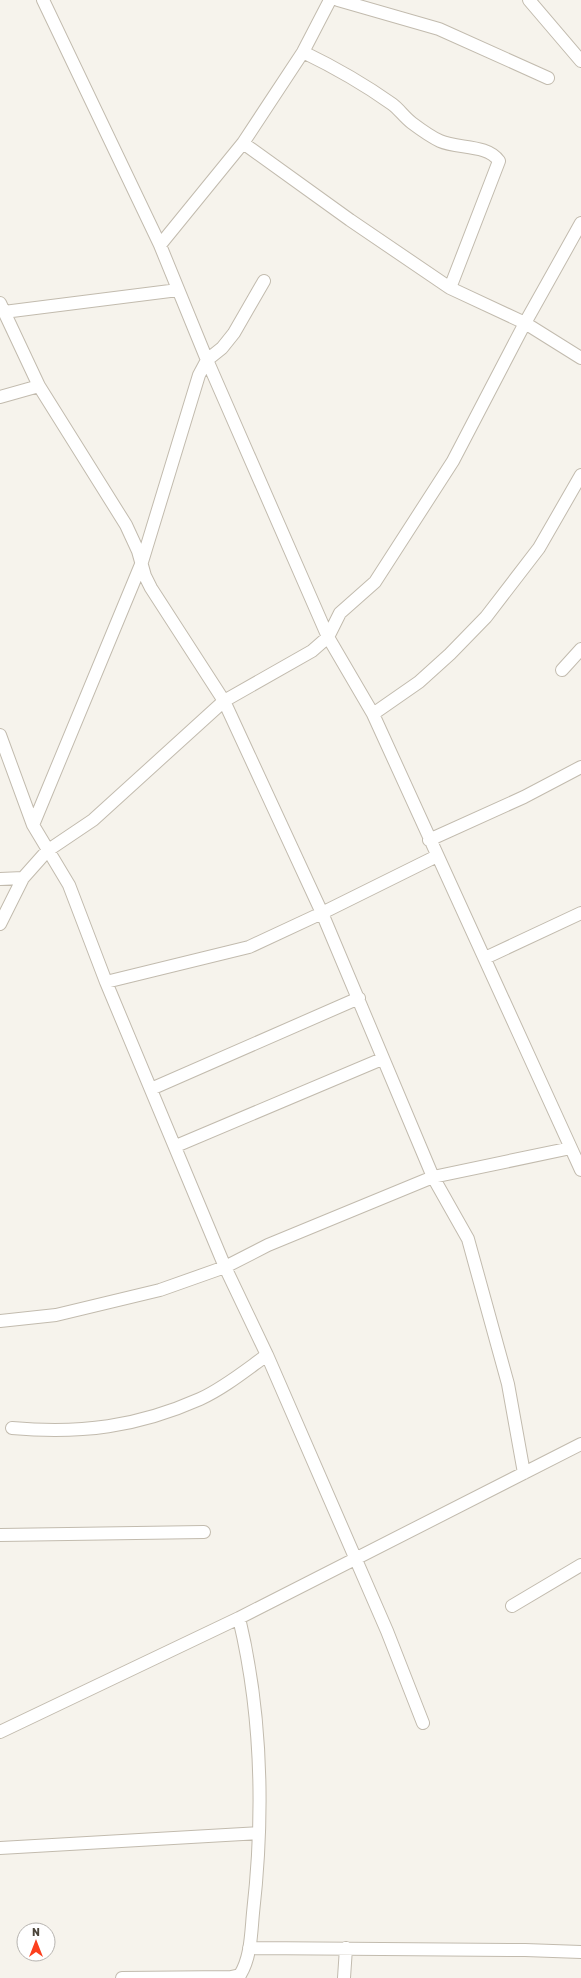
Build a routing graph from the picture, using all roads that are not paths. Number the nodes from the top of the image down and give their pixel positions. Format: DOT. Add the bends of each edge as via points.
graph roads {
  1 [pos="43,0"];
  2 [pos="330,0"];
  3 [pos="338,0"];
  4 [pos="529,0"];
  5 [pos="303,52"];
  6 [pos="581,61"];
  7 [pos="548,78"];
  8 [pos="243,143"];
  9 [pos="581,223"];
  10 [pos="160,245"];
  11 [pos="264,281"];
  12 [pos="450,288"];
  13 [pos="178,290"];
  14 [pos="2,307"];
  15 [pos="525,323"];
  16 [pos="581,358"];
  17 [pos="207,360"];
  18 [pos="38,386"];
  19 [pos="0,397"];
  20 [pos="581,475"];
  21 [pos="142,562"];
  22 [pos="328,637"];
  23 [pos="581,650"];
  24 [pos="562,670"];
  25 [pos="224,701"];
  26 [pos="373,714"];
  27 [pos="0,735"];
  28 [pos="581,767"];
  29 [pos="33,825"];
  30 [pos="430,840"];
  31 [pos="47,851"];
  32 [pos="437,856"];
  33 [pos="23,878"];
  34 [pos="0,879"];
  35 [pos="322,913"];
  36 [pos="581,913"];
  37 [pos="0,924"];
  38 [pos="485,958"];
  39 [pos="106,982"];
  40 [pos="359,998"];
  41 [pos="382,1059"];
  42 [pos="152,1089"];
  43 [pos="176,1146"];
  44 [pos="571,1148"];
  45 [pos="581,1170"];
  46 [pos="433,1177"];
  47 [pos="225,1267"];
  48 [pos="0,1321"];
  49 [pos="267,1355"];
  50 [pos="12,1428"];
  51 [pos="581,1444"];
  52 [pos="524,1473"];
  53 [pos="204,1532"];
  54 [pos="0,1535"];
  55 [pos="355,1560"];
  56 [pos="581,1565"];
  57 [pos="512,1606"];
  58 [pos="239,1618"];
  59 [pos="423,1723"];
  60 [pos="0,1732"];
  61 [pos="259,1833"];
  62 [pos="0,1848"];
  63 [pos="249,1948"];
  64 [pos="346,1948"];
  65 [pos="581,1952"];
  66 [pos="122,1978"];
  67 [pos="344,1978"];
  1 -- 10 [label="street"];
  2 -- 5 [label="street"];
  3 -- 7 [label="street" via="439,29"];
  4 -- 6 [label="street"];
  5 -- 8 [label="street"];
  5 -- 12 [label="street" via="336,68 381,96 394,105 411,123 440,141 496,156 499,161"];
  8 -- 10 [label="street"];
  8 -- 12 [label="street"];
  9 -- 15 [label="street"];
  10 -- 13 [label="street"];
  11 -- 17 [label="street" via="234,333 222,348"];
  12 -- 15 [label="street"];
  13 -- 14 [label="street"];
  13 -- 17 [label="street"];
  14 -- 18 [label="street"];
  15 -- 16 [label="street"];
  15 -- 22 [label="street" via="453,461 375,582 340,613"];
  17 -- 21 [label="street" via="199,375"];
  17 -- 22 [label="street"];
  18 -- 19 [label="street"];
  18 -- 21 [label="street" via="126,525"];
  20 -- 26 [label="street" via="539,548 486,617 419,682"];
  21 -- 25 [label="street" via="151,588"];
  21 -- 29 [label="street"];
  22 -- 25 [label="street" via="312,651"];
  22 -- 26 [label="street"];
  23 -- 24 [label="street"];
  25 -- 31 [label="street" via="93,820"];
  25 -- 35 [label="street"];
  26 -- 30 [label="street"];
  27 -- 29 [label="street"];
  28 -- 30 [label="street" via="524,797"];
  29 -- 31 [label="street"];
  30 -- 32 [label="street"];
  31 -- 33 [label="street"];
  31 -- 39 [label="street" via="69,885"];
  32 -- 35 [label="street"];
  32 -- 38 [label="street"];
  33 -- 34 [label="street"];
  33 -- 37 [label="street"];
  35 -- 39 [label="street" via="249,947"];
  35 -- 40 [label="street"];
  36 -- 38 [label="street"];
  38 -- 44 [label="street"];
  39 -- 42 [label="street"];
  40 -- 41 [label="street"];
  40 -- 42 [label="street"];
  41 -- 43 [label="street"];
  41 -- 46 [label="street"];
  42 -- 43 [label="street"];
  43 -- 47 [label="street"];
  44 -- 45 [label="street"];
  44 -- 46 [label="street"];
  46 -- 47 [label="street" via="268,1245"];
  46 -- 52 [label="street" via="468,1239 508,1384"];
  47 -- 48 [label="street" via="160,1290 56,1315"];
  47 -- 49 [label="street"];
  49 -- 50 [label="street" via="202,1398 150,1419 97,1429 46,1431"];
  49 -- 55 [label="street"];
  51 -- 52 [label="street"];
  52 -- 55 [label="street"];
  53 -- 54 [label="street"];
  55 -- 58 [label="street"];
  55 -- 59 [label="street" via="387,1631"];
  56 -- 57 [label="street"];
  58 -- 60 [label="street"];
  58 -- 61 [label="street" via="254,1700"];
  61 -- 62 [label="street"];
  61 -- 63 [label="street" via="259,1860"];
  63 -- 64 [label="street"];
  63 -- 66 [label="street" via="245,1968 240,1975"];
  64 -- 65 [label="street"];
  64 -- 67 [label="street"];
}
